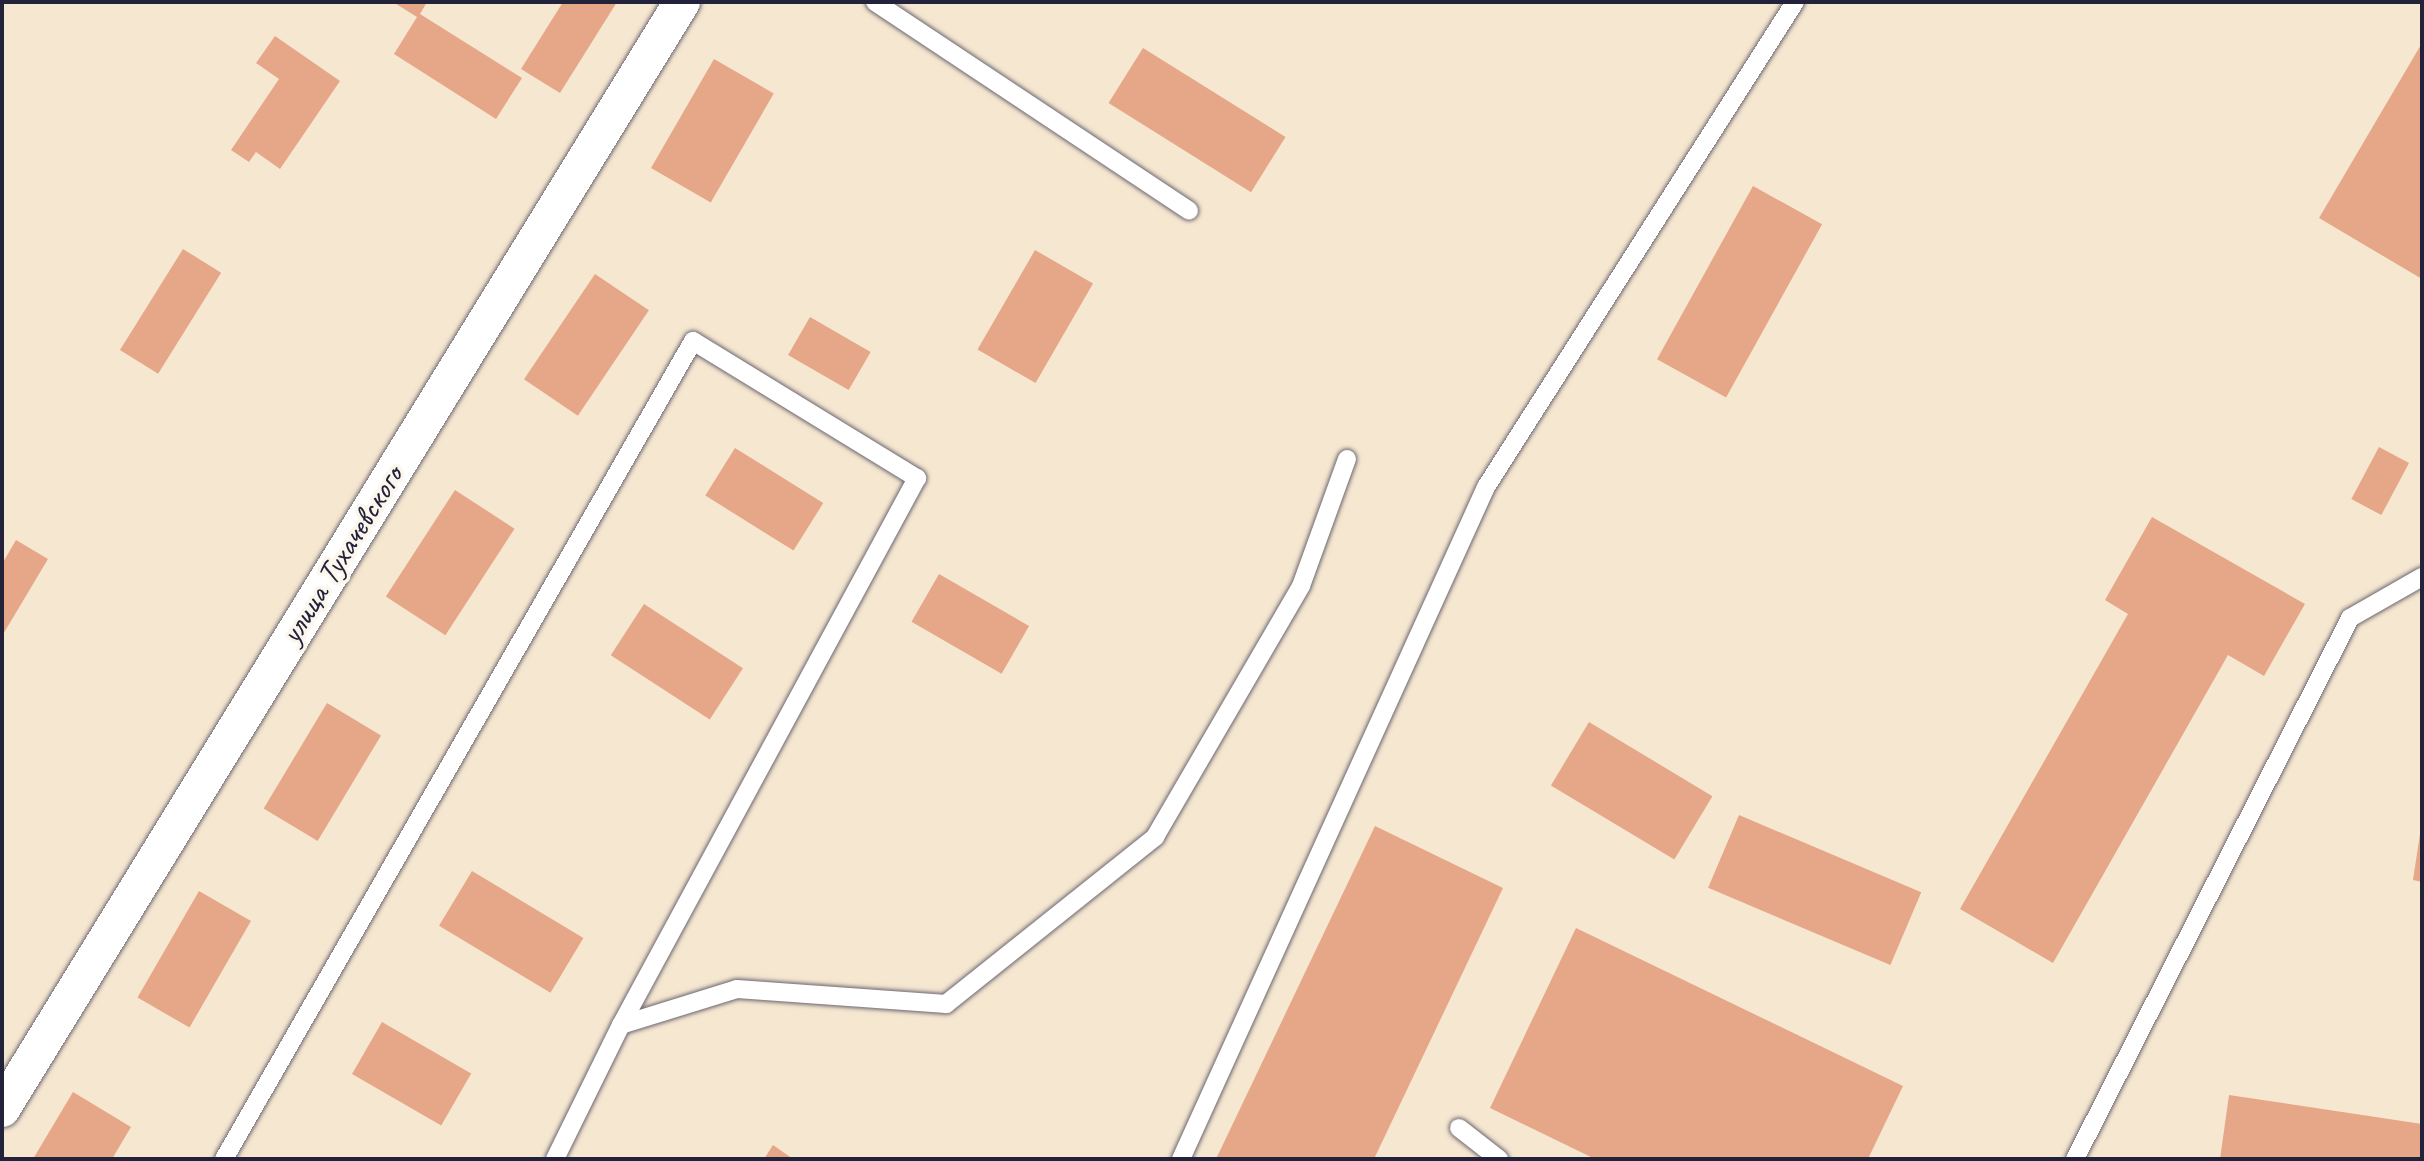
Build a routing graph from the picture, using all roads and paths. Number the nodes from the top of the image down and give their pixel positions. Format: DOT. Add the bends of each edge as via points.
graph roads {
  1 [pos="682,2"];
  2 [pos="875,2"];
  3 [pos="1795,2"];
  4 [pos="1189,211"];
  5 [pos="1347,459"];
  6 [pos="2422,577"];
  7 [pos="621,1025"];
  8 [pos="2,1109"];
  9 [pos="1459,1128"];
  10 [pos="224,1159"];
  11 [pos="555,1159"];
  12 [pos="1181,1159"];
  13 [pos="1499,1159"];
  14 [pos="2075,1159"];
  1 -- 8 [label="street, улица Тухачевского"];
  2 -- 4 [label="lane"];
  3 -- 12 [label="lane" via="1486,487"];
  5 -- 7 [label="lane" via="1301,586 1155,837 946,1004 737,989"];
  6 -- 14 [label="lane" via="2350,618"];
  7 -- 10 [label="lane" via="917,478 693,341"];
  7 -- 11 [label="lane"];
  9 -- 13 [label="lane"];
}
